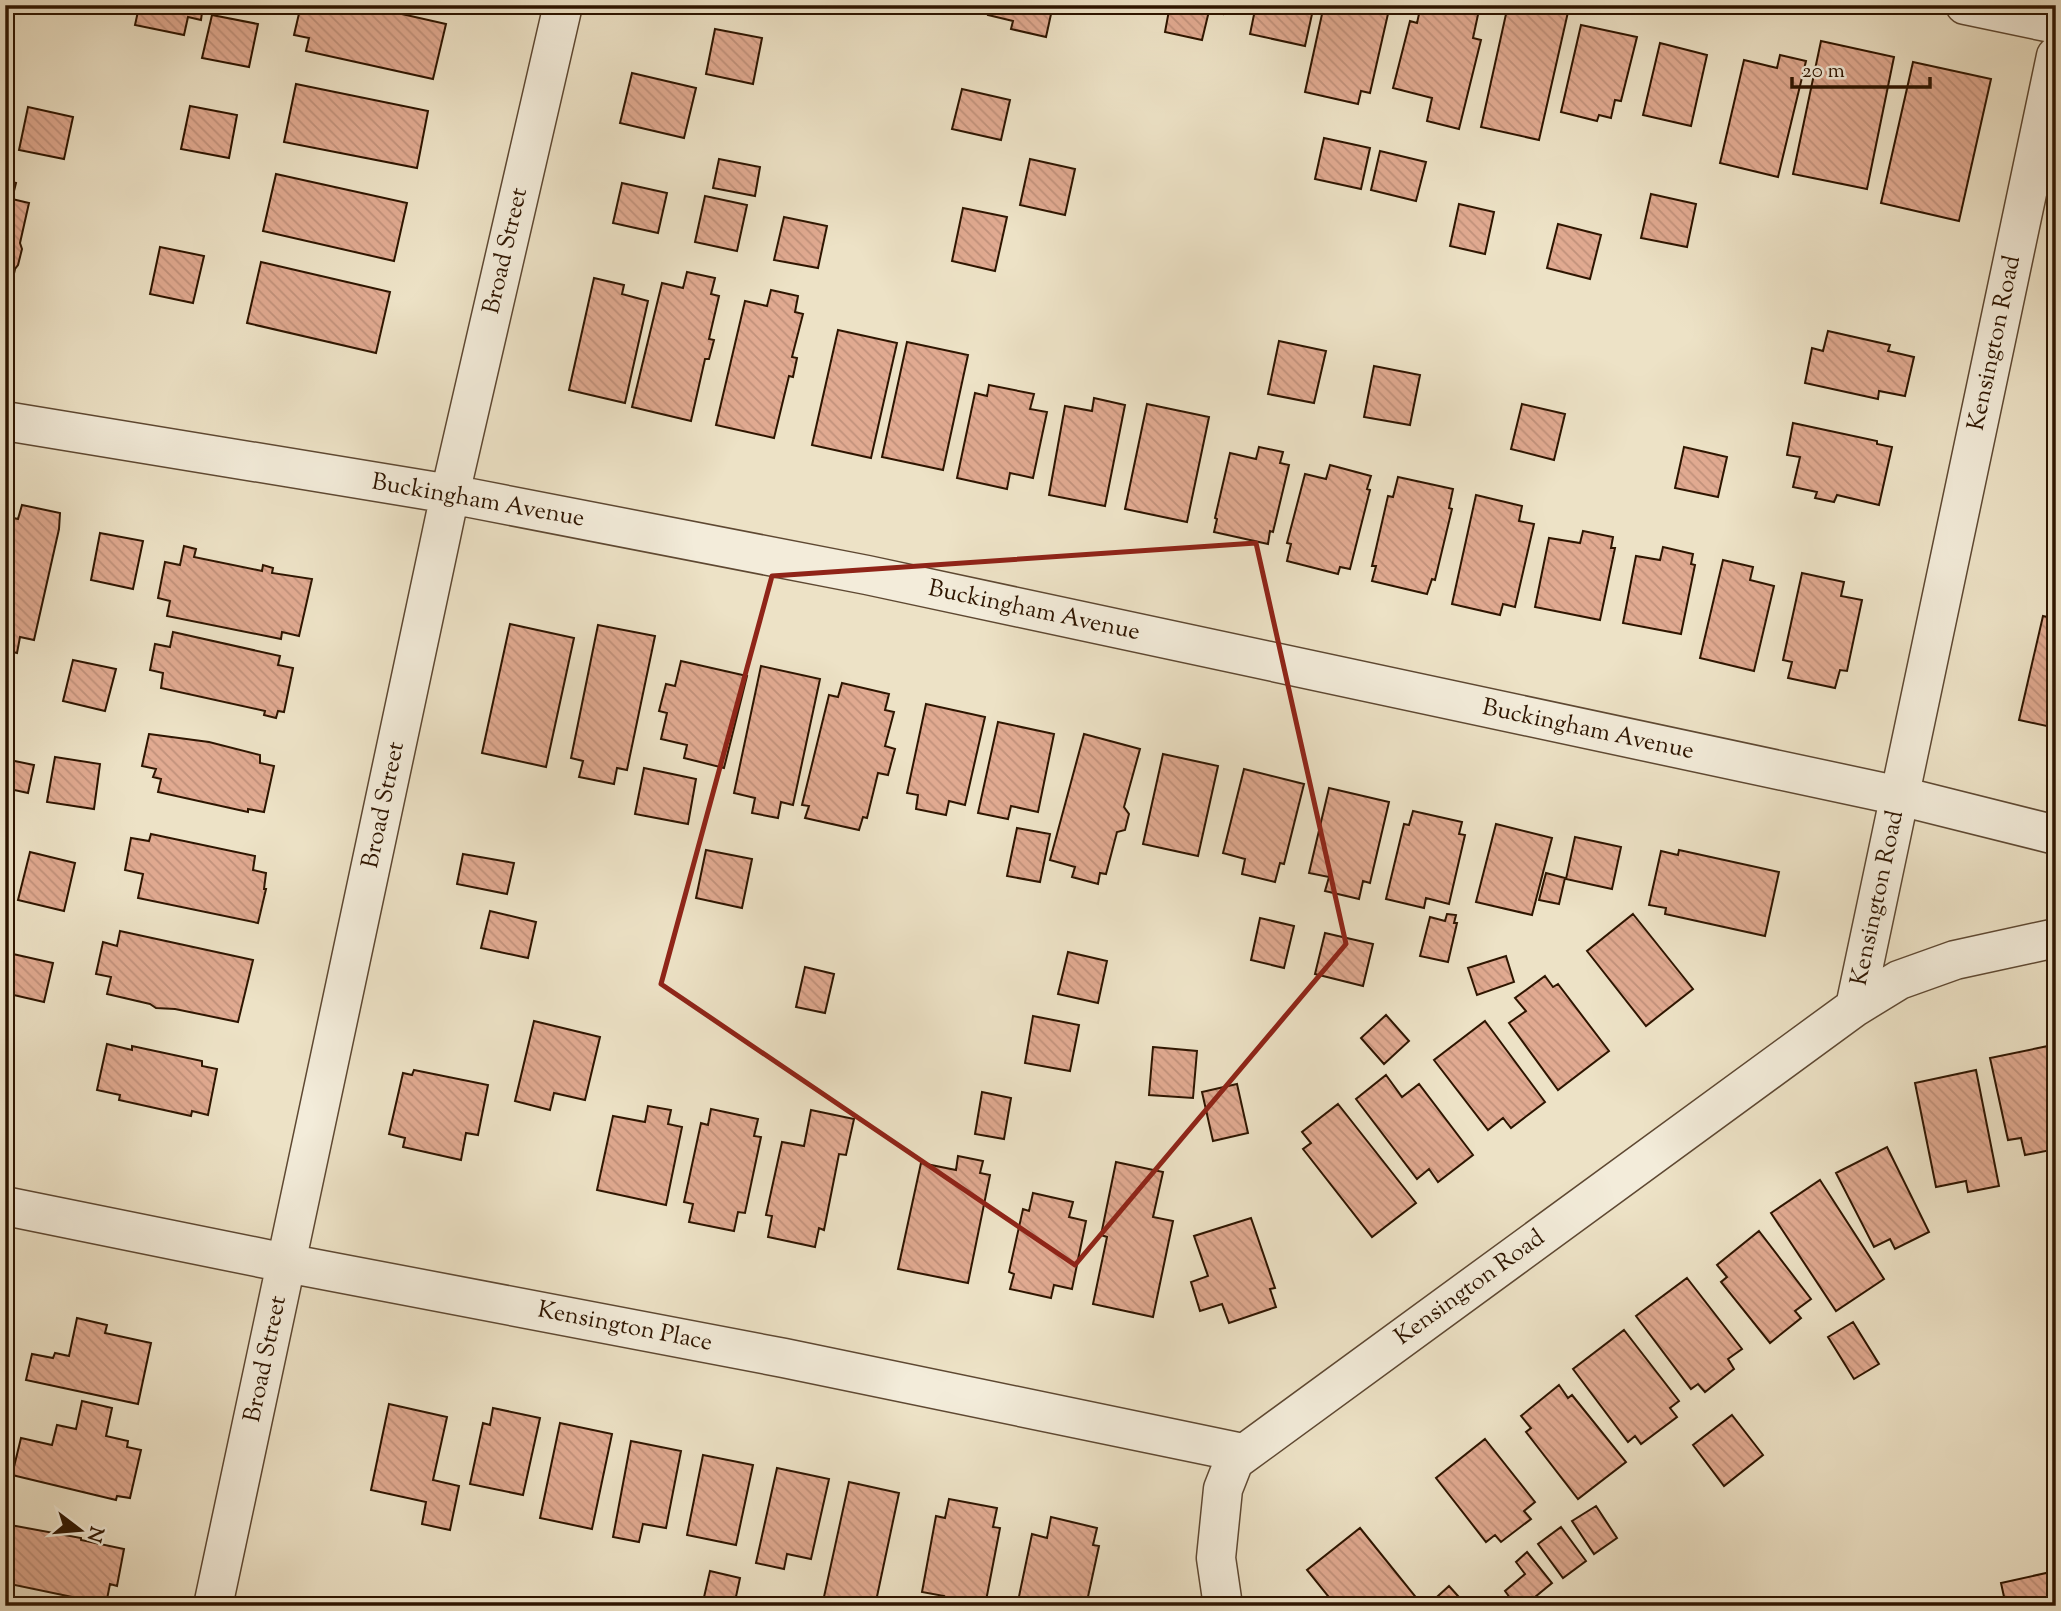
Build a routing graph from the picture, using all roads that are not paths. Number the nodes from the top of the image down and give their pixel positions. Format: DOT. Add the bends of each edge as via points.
graph roads {
  1 [pos="563,5"];
  2 [pos="1965,5"];
  3 [pos="2056,24"];
  4 [pos="2056,56"];
  5 [pos="5,421"];
  6 [pos="450,494"];
  7 [pos="1900,796"];
  8 [pos="2056,835"];
  9 [pos="2056,938"];
  10 [pos="1855,1007"];
  11 [pos="5,1206"];
  12 [pos="286,1262"];
  13 [pos="1243,1453"];
  14 [pos="213,1606"];
  15 [pos="1223,1606"];
  1 -- 6 [label="street, Broad Street"];
  2 -- 3 [label="street"];
  4 -- 7 [label="street, Kensington Road"];
  5 -- 6 [label="street, Buckingham Avenue"];
  6 -- 7 [label="street, Buckingham Avenue" via="880,578"];
  6 -- 12 [label="street, Broad Street"];
  7 -- 8 [label="street, Buckingham Avenue"];
  7 -- 10 [label="street, Kensington Road"];
  9 -- 10 [label="street" via="1955,960 1899,980"];
  10 -- 13 [label="street, Kensington Road"];
  11 -- 12 [label="street, Kensington Place"];
  12 -- 13 [label="street, Kensington Place"];
  12 -- 14 [label="street, Broad Street"];
  13 -- 15 [label="street, Kensington Road" via="1234,1461 1223,1489 1216,1558"];
}
